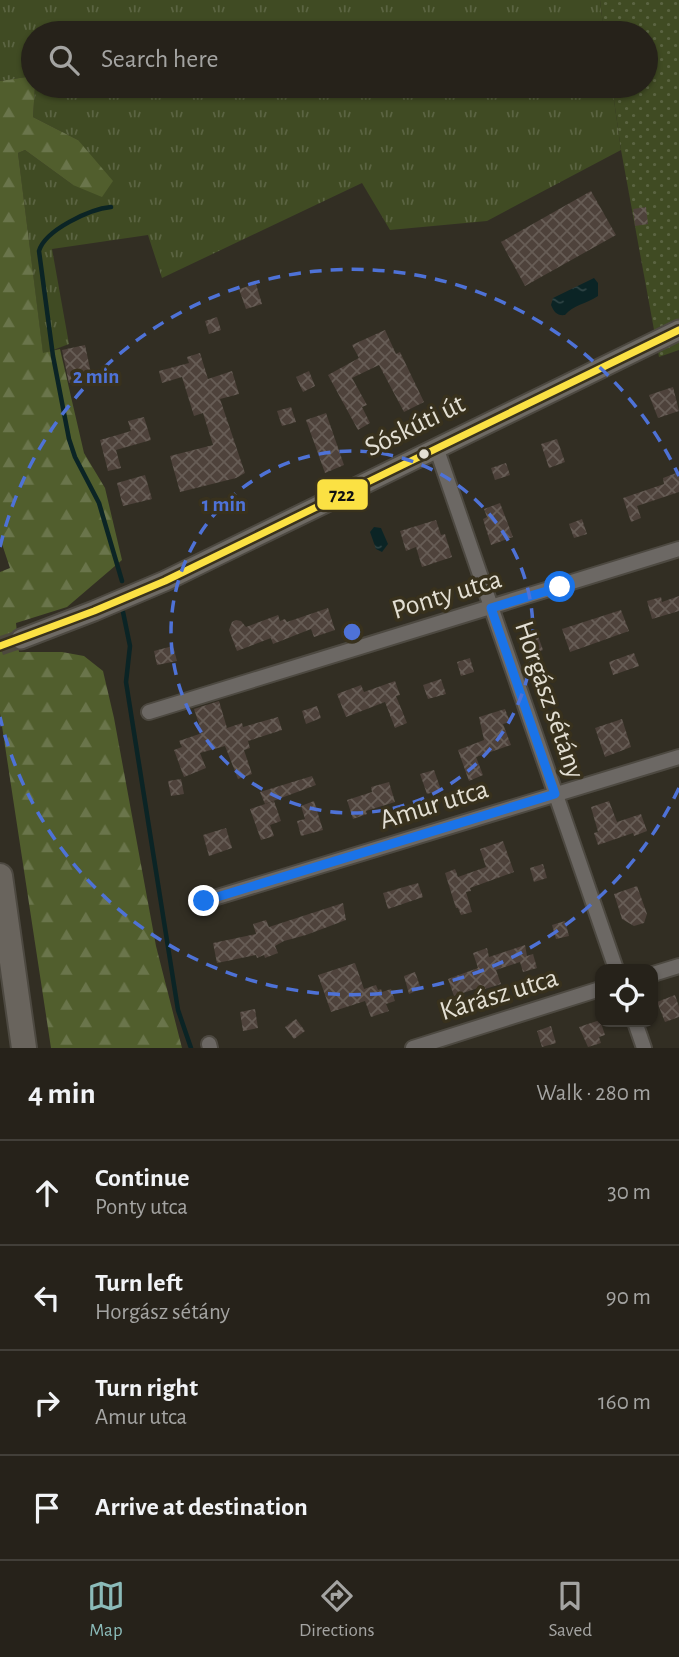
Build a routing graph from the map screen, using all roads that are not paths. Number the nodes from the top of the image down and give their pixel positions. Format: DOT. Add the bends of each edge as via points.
graph roads {
  1 [pos="679,330"];
  2 [pos="436,447"];
  3 [pos="679,549"];
  4 [pos="491,608"];
  5 [pos="21,639"];
  6 [pos="149,712"];
  7 [pos="679,757"];
  8 [pos="555,794"];
  9 [pos="0,876"];
  10 [pos="204,901"];
  11 [pos="614,964"];
  12 [pos="679,966"];
  13 [pos="658,972"];
  14 [pos="595,991"];
  15 [pos="637,1027"];
  16 [pos="24,1048"];
  17 [pos="413,1048"];
  18 [pos="644,1048"];
  1 -- 2 [label="main road, Sóskúti út"];
  2 -- 4 [label="street, Horgász sétány"];
  2 -- 5 [label="main road, Sóskúti út" via="165,580"];
  3 -- 4 [label="street, Ponty utca"];
  4 -- 6 [label="street, Ponty utca"];
  4 -- 8 [label="street, Horgász sétány"];
  7 -- 8 [label="street, Amur utca"];
  8 -- 10 [label="street, Amur utca"];
  8 -- 11 [label="street, Horgász sétány"];
  9 -- 16 [label="highway"];
  12 -- 13 [label="street"];
  14 -- 17 [label="street, Kárász utca"];
  15 -- 18 [label="street"];
}
